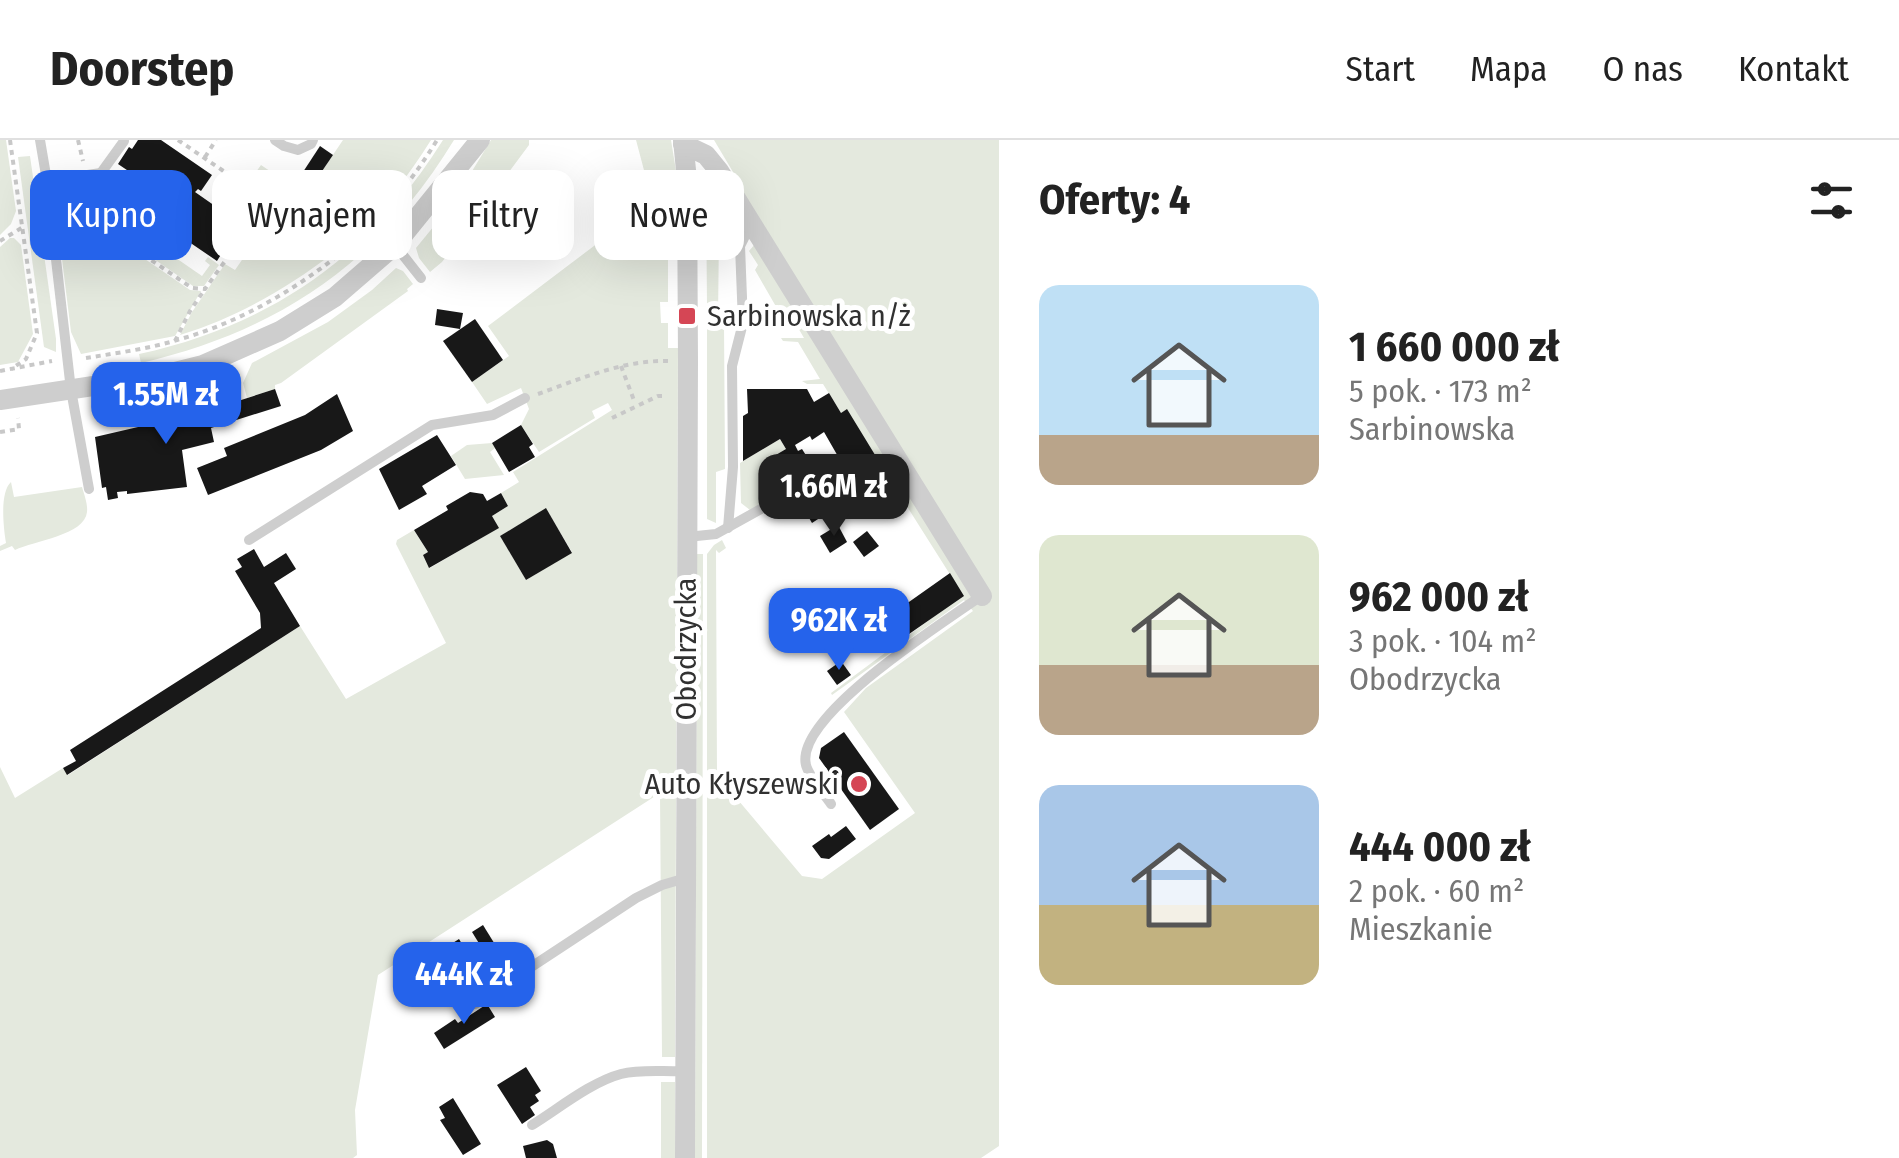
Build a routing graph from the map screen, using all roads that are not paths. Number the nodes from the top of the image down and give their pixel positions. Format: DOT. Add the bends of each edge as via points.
graph roads {
  1 [pos="40,140"];
  2 [pos="276,140"];
  3 [pos="314,140"];
  4 [pos="463,140"];
  5 [pos="480,140"];
  6 [pos="124,141"];
  7 [pos="683,142"];
  8 [pos="46,170"];
  9 [pos="103,170"];
  10 [pos="452,170"];
  11 [pos="456,170"];
  12 [pos="432,200"];
  13 [pos="412,225"];
  14 [pos="756,230"];
  15 [pos="57,260"];
  16 [pos="376,260"];
  17 [pos="407,260"];
  18 [pos="421,278"];
  19 [pos="807,312"];
  20 [pos="742,323"];
  21 [pos="72,390"];
  22 [pos="525,398"];
  23 [pos="0,400"];
  24 [pos="831,470"];
  25 [pos="89,489"];
  26 [pos="728,528"];
  27 [pos="686,537"];
  28 [pos="249,540"];
  29 [pos="982,596"];
  30 [pos="831,804"];
  31 [pos="686,878"];
  32 [pos="475,1004"];
  33 [pos="686,1071"];
  34 [pos="532,1125"];
  35 [pos="685,1158"];
  1 -- 8 [label="lane"];
  2 -- 3 [label="lane" via="298,150"];
  4 -- 10 [label="street"];
  5 -- 11 [label="street"];
  6 -- 9 [label="lane"];
  7 -- 14 [label="street" via="711,160"];
  7 -- 27 [label="street, Obodrzycka"];
  12 -- 13 [label="street"];
  14 -- 19 [label="street"];
  14 -- 20 [label="lane" via="740,246"];
  15 -- 21 [label="lane"];
  16 -- 21 [label="street" via="334,296 244,348 159,376"];
  17 -- 18 [label="lane"];
  19 -- 20 [label="lane" via="782,324"];
  19 -- 29 [label="street"];
  20 -- 26 [label="lane" via="732,366"];
  21 -- 23 [label="street"];
  21 -- 25 [label="lane"];
  22 -- 28 [label="lane" via="493,414 432,425"];
  24 -- 26 [label="lane"];
  26 -- 27 [label="lane"];
  27 -- 31 [label="street, Obodrzycka"];
  29 -- 30 [label="lane" via="862,682 818,726 806,764"];
  31 -- 32 [label="lane" via="636,898"];
  31 -- 33 [label="street, Obodrzycka"];
  33 -- 34 [label="lane" via="618,1075"];
  33 -- 35 [label="street, Obodrzycka"];
}
